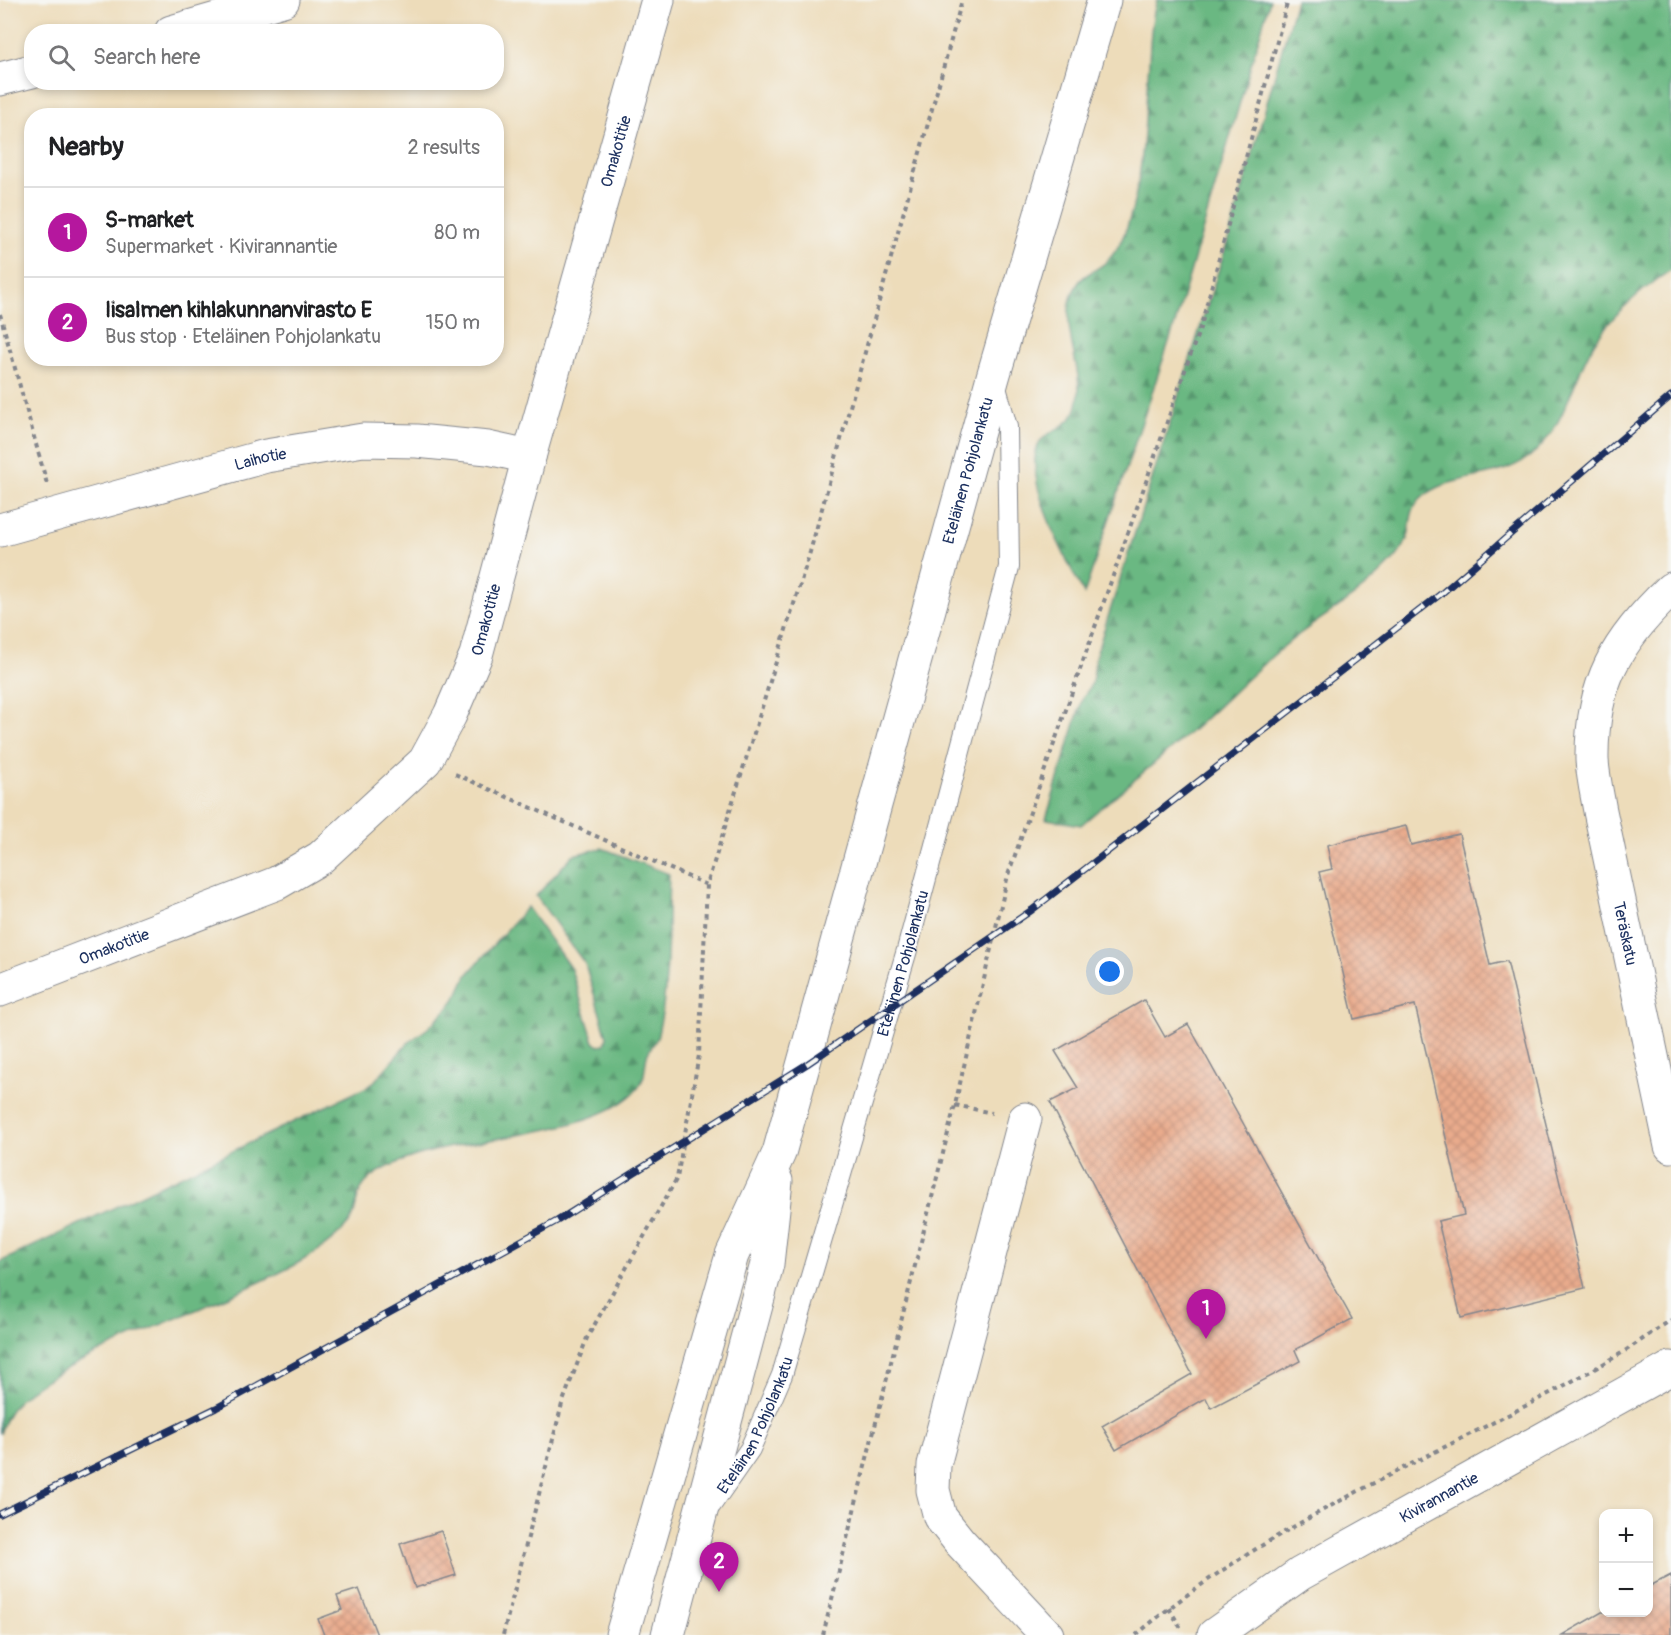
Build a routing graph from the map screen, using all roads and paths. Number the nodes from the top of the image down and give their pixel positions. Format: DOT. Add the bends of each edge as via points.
graph roads {
  1 [pos="283,0"];
  2 [pos="658,0"];
  3 [pos="962,0"];
  4 [pos="1104,0"];
  5 [pos="1288,0"];
  6 [pos="199,24"];
  7 [pos="24,72"];
  8 [pos="0,79"];
  9 [pos="0,314"];
  10 [pos="993,377"];
  11 [pos="528,457"];
  12 [pos="55,514"];
  13 [pos="0,530"];
  14 [pos="1671,589"];
  15 [pos="425,761"];
  16 [pos="707,885"];
  17 [pos="0,990"];
  18 [pos="1025,1119"];
  19 [pos="1671,1146"];
  20 [pos="779,1153"];
  21 [pos="1671,1320"];
  22 [pos="1671,1368"];
  23 [pos="697,1525"];
  24 [pos="1169,1608"];
  25 [pos="1198,1633"];
  26 [pos="502,1635"];
  27 [pos="622,1635"];
  28 [pos="668,1635"];
  29 [pos="823,1635"];
  30 [pos="1047,1635"];
  31 [pos="1136,1635"];
  1 -- 6 [label="street"];
  2 -- 11 [label="street, Omakotitie"];
  3 -- 16 [label="path" via="810,552"];
  4 -- 10 [label="street, Eteläinen Pohjolankatu"];
  5 -- 29 [label="path" via="1202,322 1008,875"];
  7 -- 8 [label="street"];
  9 -- 12 [label="path"];
  10 -- 20 [label="street, Eteläinen Pohjolankatu"];
  10 -- 23 [label="lane, Eteläinen Pohjolankatu" via="1007,427 1006,579 908,950 782,1375 750,1449"];
  11 -- 12 [label="street, Laihotie" via="488,448 363,440 266,456"];
  11 -- 15 [label="street, Omakotitie" via="476,655 450,716"];
  12 -- 13 [label="street, Laihotie"];
  14 -- 19 [label="street, Teräskatu" via="1644,614 1604,677 1592,761"];
  15 -- 16 [label="path"];
  15 -- 17 [label="street, Omakotitie" via="320,858 277,882"];
  16 -- 26 [label="path" via="699,1055 677,1178 587,1338 562,1404"];
  18 -- 30 [label="street" via="934,1465 933,1490 940,1517 953,1534"];
  20 -- 23 [label="street, Eteläinen Pohjolankatu" via="767,1264"];
  20 -- 27 [label="street, Eteläinen Pohjolankatu" via="732,1255"];
  21 -- 24 [label="path" via="1611,1359 1310,1518 1219,1571"];
  22 -- 25 [label="street, Kivirannantie"];
  23 -- 28 [label="street, Eteläinen Pohjolankatu"];
  24 -- 25 [label="path"];
  24 -- 31 [label="path"];
}
